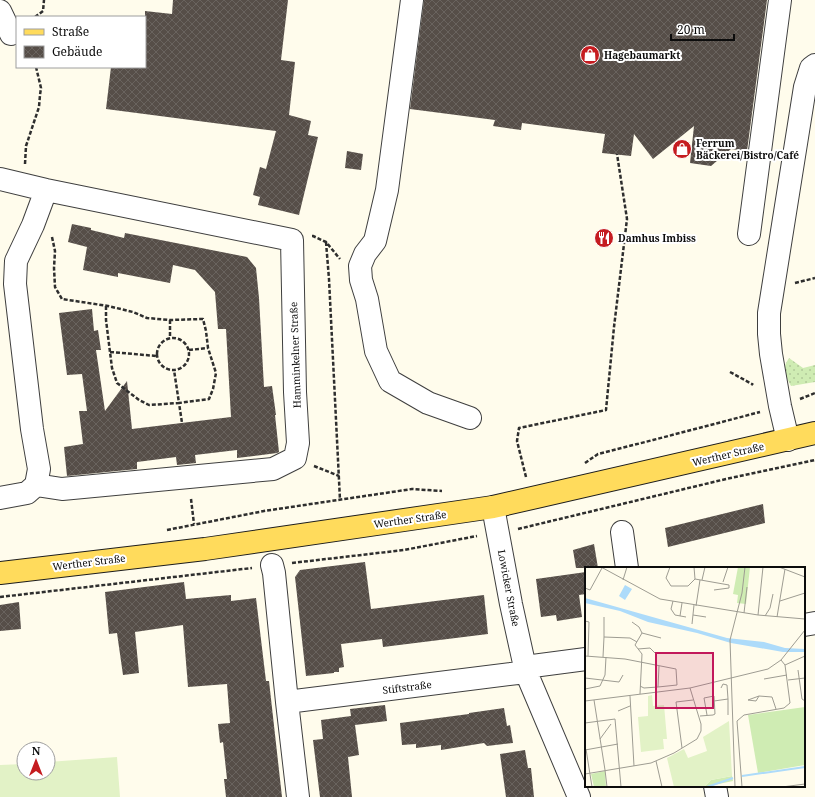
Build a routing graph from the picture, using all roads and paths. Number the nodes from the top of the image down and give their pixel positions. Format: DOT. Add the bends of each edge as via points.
graph roads {
  1 [pos="44,0"];
  2 [pos="412,0"];
  3 [pos="780,0"];
  4 [pos="0,11"];
  5 [pos="36,16"];
  6 [pos="11,34"];
  7 [pos="815,65"];
  8 [pos="36,68"];
  9 [pos="617,154"];
  10 [pos="0,179"];
  11 [pos="25,184"];
  12 [pos="46,190"];
  13 [pos="37,213"];
  14 [pos="749,234"];
  15 [pos="292,240"];
  16 [pos="326,242"];
  17 [pos="360,266"];
  18 [pos="106,306"];
  19 [pos="170,320"];
  20 [pos="170,338"];
  21 [pos="208,348"];
  22 [pos="189,350"];
  23 [pos="110,352"];
  24 [pos="157,356"];
  25 [pos="174,370"];
  26 [pos="730,372"];
  27 [pos="752,384"];
  28 [pos="815,393"];
  29 [pos="179,403"];
  30 [pos="780,406"];
  31 [pos="470,418"];
  32 [pos="182,423"];
  33 [pos="815,433"];
  34 [pos="788,440"];
  35 [pos="295,458"];
  36 [pos="582,464"];
  37 [pos="339,476"];
  38 [pos="527,479"];
  39 [pos="36,485"];
  40 [pos="444,491"];
  41 [pos="0,498"];
  42 [pos="340,500"];
  43 [pos="493,508"];
  44 [pos="167,530"];
  45 [pos="622,532"];
  46 [pos="272,565"];
  47 [pos="627,567"];
  48 [pos="0,572"];
  49 [pos="815,623"];
  50 [pos="805,625"];
  51 [pos="585,659"];
  52 [pos="526,670"];
  53 [pos="287,702"];
  54 [pos="715,787"];
  55 [pos="298,797"];
  56 [pos="579,797"];
  57 [pos="717,797"];
  1 -- 5 [label="path" via="43,11"];
  2 -- 17 [label="street" via="387,190 375,241"];
  3 -- 14 [label="street"];
  4 -- 6 [label="street"];
  7 -- 30 [label="street" via="811,68 804,87 769,313 771,354"];
  8 -- 11 [label="path" via="41,88 39,107 26,146"];
  9 -- 38 [label="path" via="628,219 606,410 519,428 517,441"];
  10 -- 11 [label="street"];
  11 -- 12 [label="street"];
  12 -- 13 [label="street"];
  12 -- 15 [label="street"];
  13 -- 18 [label="path" via="51,235 55,250 55,287 62,299"];
  13 -- 39 [label="street" via="16,261 15,284 38,469"];
  15 -- 16 [label="path" via="313,236"];
  15 -- 35 [label="street, Hamminkelner Straße" via="298,443"];
  16 -- 17 [label="path" via="341,260"];
  16 -- 37 [label="path"];
  17 -- 31 [label="street" via="376,351 390,382 428,403"];
  18 -- 19 [label="path" via="147,318"];
  18 -- 23 [label="path"];
  19 -- 20 [label="path"];
  19 -- 21 [label="path" via="203,319"];
  20 -- 22 [label="path" via="178,338"];
  20 -- 24 [label="path" via="159,345"];
  21 -- 22 [label="path"];
  21 -- 29 [label="path" via="216,373 210,399"];
  22 -- 25 [label="path" via="187,362"];
  23 -- 24 [label="path"];
  23 -- 29 [label="path" via="117,382 139,400 149,405"];
  24 -- 25 [label="path" via="160,364"];
  25 -- 29 [label="path"];
  26 -- 27 [label="path"];
  28 -- 30 [label="path"];
  29 -- 32 [label="path"];
  30 -- 34 [label="street"];
  30 -- 36 [label="path" via="598,454"];
  33 -- 34 [label="main road, Werther Straße"];
  34 -- 43 [label="main road, Werther Straße"];
  35 -- 37 [label="path"];
  35 -- 39 [label="street" via="273,469 62,489"];
  37 -- 42 [label="path"];
  39 -- 41 [label="street" via="27,493"];
  40 -- 42 [label="path" via="412,489"];
  42 -- 44 [label="path" via="264,511"];
  43 -- 48 [label="main road, Werther Straße" via="205,549"];
  43 -- 52 [label="street, Lowicker Straße"];
  45 -- 47 [label="street"];
  46 -- 53 [label="street"];
  49 -- 50 [label="street"];
  51 -- 52 [label="street"];
  52 -- 53 [label="street, Stiftstraße"];
  52 -- 56 [label="street, Lowicker Straße"];
  53 -- 55 [label="street"];
  54 -- 57 [label="street"];
}
